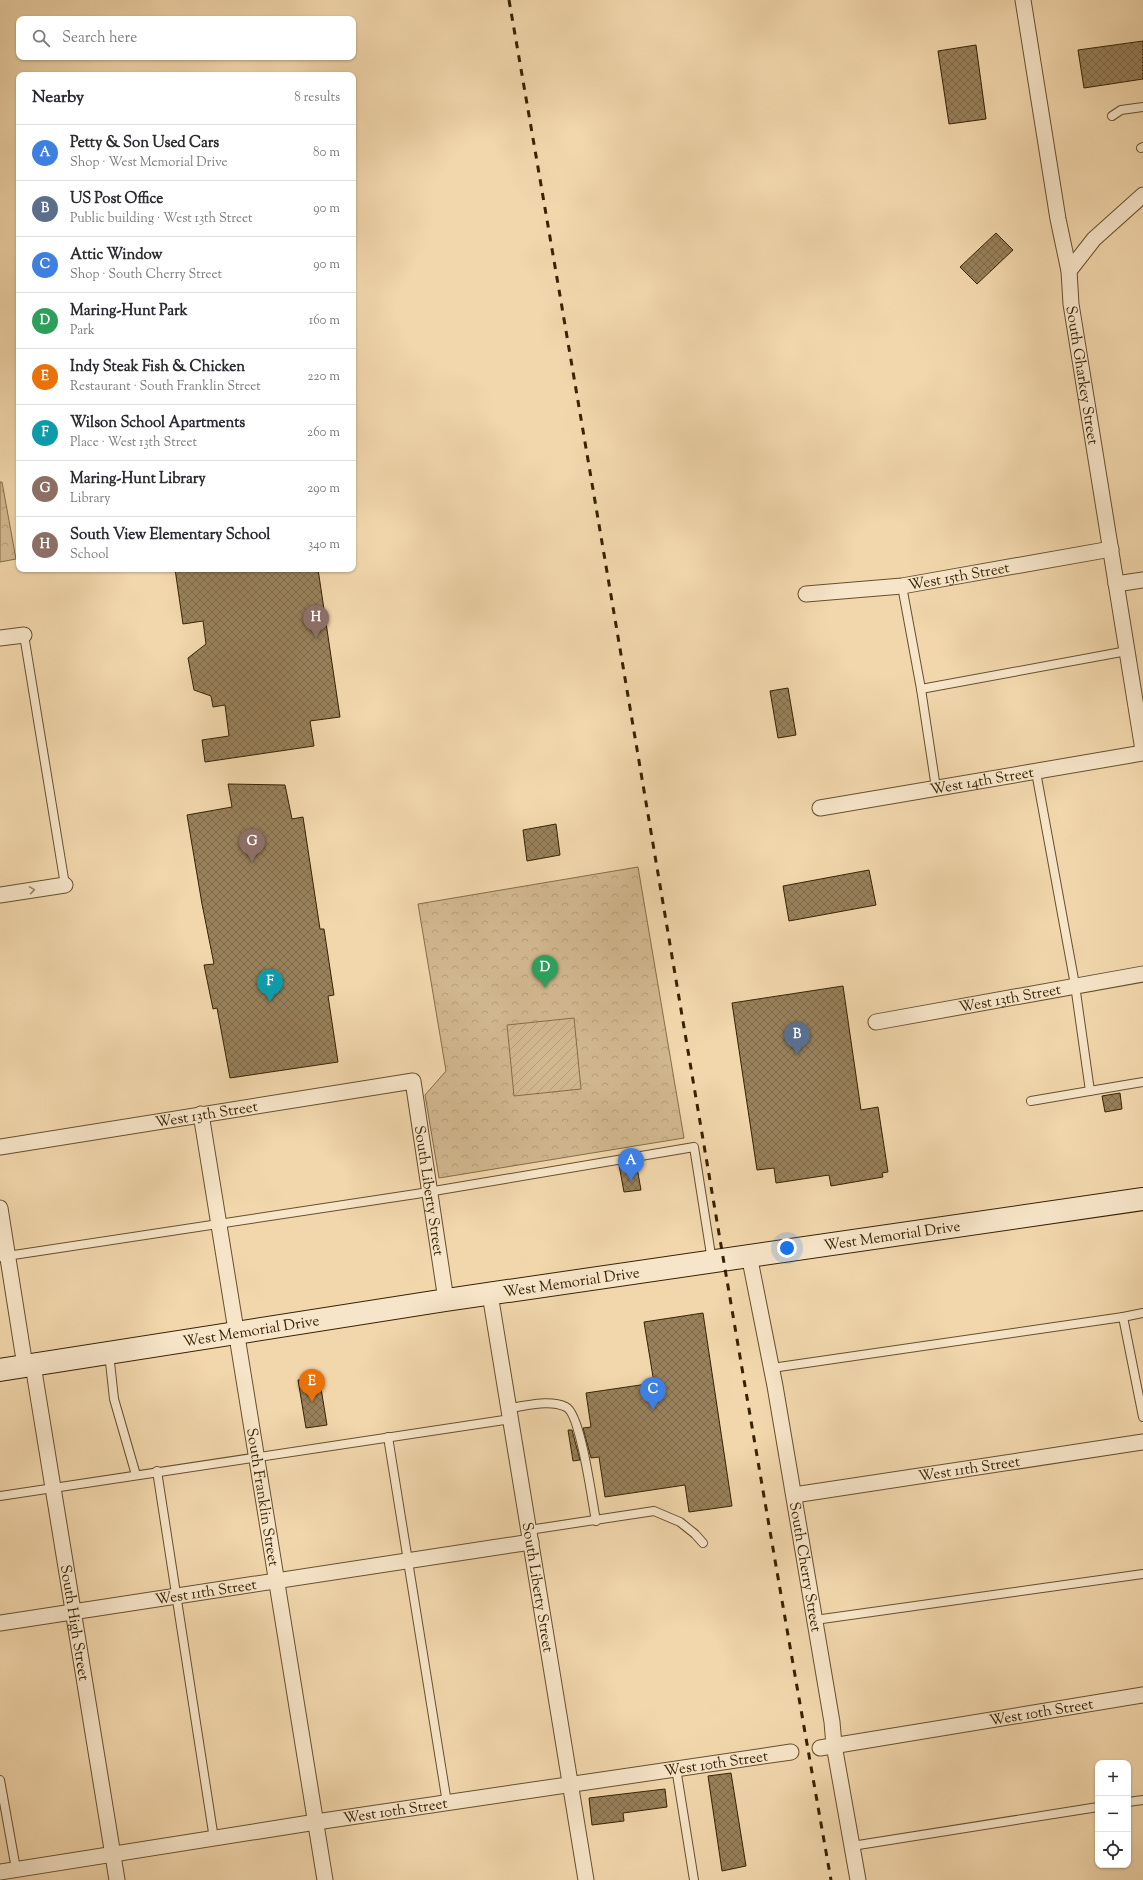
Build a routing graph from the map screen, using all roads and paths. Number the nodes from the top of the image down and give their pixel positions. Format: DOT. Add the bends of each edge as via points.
graph roads {
  1 [pos="1023,0"];
  2 [pos="1143,107"];
  3 [pos="1112,116"];
  4 [pos="1143,195"];
  5 [pos="1069,271"];
  6 [pos="1111,549"];
  7 [pos="1143,580"];
  8 [pos="1116,584"];
  9 [pos="902,586"];
  10 [pos="806,594"];
  11 [pos="24,635"];
  12 [pos="0,638"];
  13 [pos="1127,651"];
  14 [pos="921,689"];
  15 [pos="1143,750"];
  16 [pos="1143,754"];
  17 [pos="1036,772"];
  18 [pos="936,788"];
  19 [pos="820,808"];
  20 [pos="65,885"];
  21 [pos="0,895"];
  22 [pos="1143,974"];
  23 [pos="1075,985"];
  24 [pos="876,1022"];
  25 [pos="413,1081"];
  26 [pos="1143,1082"];
  27 [pos="1090,1091"];
  28 [pos="1031,1101"];
  29 [pos="201,1114"];
  30 [pos="0,1146"];
  31 [pos="430,1192"];
  32 [pos="1143,1199"];
  33 [pos="0,1208"];
  34 [pos="218,1224"];
  35 [pos="749,1255"];
  36 [pos="4,1256"];
  37 [pos="712,1261"];
  38 [pos="490,1294"];
  39 [pos="446,1300"];
  40 [pos="1143,1313"];
  41 [pos="1123,1317"];
  42 [pos="236,1333"];
  43 [pos="109,1353"];
  44 [pos="29,1365"];
  45 [pos="772,1368"];
  46 [pos="0,1370"];
  47 [pos="510,1414"];
  48 [pos="1143,1417"];
  49 [pos="388,1437"];
  50 [pos="1143,1442"];
  51 [pos="256,1456"];
  52 [pos="157,1471"];
  53 [pos="136,1475"];
  54 [pos="53,1487"];
  55 [pos="794,1494"];
  56 [pos="0,1496"];
  57 [pos="596,1521"];
  58 [pos="530,1536"];
  59 [pos="703,1543"];
  60 [pos="407,1561"];
  61 [pos="1143,1574"];
  62 [pos="277,1581"];
  63 [pos="177,1596"];
  64 [pos="74,1611"];
  65 [pos="815,1620"];
  66 [pos="0,1623"];
  67 [pos="1143,1695"];
  68 [pos="827,1747"];
  69 [pos="791,1752"];
  70 [pos="676,1768"];
  71 [pos="0,1780"];
  72 [pos="570,1785"];
  73 [pos="1143,1800"];
  74 [pos="1131,1802"];
  75 [pos="447,1803"];
  76 [pos="1095,1807"];
  77 [pos="316,1822"];
  78 [pos="214,1839"];
  79 [pos="852,1846"];
  80 [pos="112,1855"];
  81 [pos="16,1870"];
  82 [pos="0,1872"];
  83 [pos="116,1880"];
  84 [pos="325,1880"];
  85 [pos="586,1880"];
  86 [pos="694,1880"];
  87 [pos="858,1880"];
  1 -- 5 [label="street, South Gharkey Street" via="1057,215"];
  2 -- 3 [label="lane" via="1121,110"];
  4 -- 5 [label="street" via="1094,239"];
  5 -- 6 [label="street, South Gharkey Street" via="1071,304"];
  6 -- 8 [label="street, South Gharkey Street"];
  6 -- 9 [label="street, West 15th Street"];
  7 -- 8 [label="street"];
  8 -- 13 [label="street, South Gharkey Street"];
  9 -- 10 [label="street, West 15th Street"];
  9 -- 14 [label="lane"];
  11 -- 12 [label="street"];
  11 -- 20 [label="lane"];
  13 -- 14 [label="lane"];
  13 -- 15 [label="street, South Gharkey Street"];
  14 -- 18 [label="lane"];
  16 -- 17 [label="street, West 14th Street"];
  17 -- 18 [label="street, West 14th Street"];
  17 -- 23 [label="lane"];
  18 -- 19 [label="street, West 14th Street"];
  21 -- 20 [label="street, one-way"];
  22 -- 23 [label="street, West 13th Street"];
  23 -- 24 [label="street, West 13th Street"];
  23 -- 27 [label="lane"];
  25 -- 29 [label="street, West 13th Street"];
  25 -- 31 [label="street, South Liberty Street"];
  26 -- 27 [label="lane"];
  27 -- 28 [label="lane"];
  29 -- 30 [label="street, West 13th Street"];
  29 -- 34 [label="street, South Franklin Street"];
  31 -- 34 [label="lane"];
  31 -- 37 [label="lane" via="694,1148"];
  31 -- 39 [label="street, South Liberty Street"];
  32 -- 35 [label="main road, West Memorial Drive"];
  33 -- 36 [label="street, South High Street"];
  34 -- 36 [label="lane"];
  34 -- 42 [label="street, South Franklin Street"];
  35 -- 37 [label="main road, West Memorial Drive"];
  35 -- 45 [label="street, South Cherry Street"];
  36 -- 44 [label="street, South High Street"];
  37 -- 38 [label="main road, West Memorial Drive"];
  38 -- 39 [label="main road, West Memorial Drive"];
  38 -- 47 [label="street, South Liberty Street"];
  39 -- 42 [label="main road, West Memorial Drive"];
  40 -- 41 [label="lane"];
  41 -- 45 [label="lane"];
  41 -- 48 [label="lane"];
  42 -- 43 [label="main road, West Memorial Drive"];
  42 -- 51 [label="street, South Franklin Street"];
  43 -- 44 [label="main road, West Memorial Drive"];
  43 -- 53 [label="lane" via="114,1399"];
  44 -- 46 [label="main road, West Memorial Drive"];
  44 -- 54 [label="street, South High Street"];
  45 -- 55 [label="street, South Cherry Street"];
  47 -- 49 [label="lane"];
  47 -- 57 [label="lane" via="553,1402 568,1408 581,1438"];
  47 -- 58 [label="street, South Liberty Street"];
  49 -- 51 [label="lane"];
  49 -- 60 [label="lane"];
  50 -- 55 [label="street, West 11th Street"];
  51 -- 52 [label="lane"];
  51 -- 62 [label="street, South Franklin Street"];
  52 -- 53 [label="lane"];
  52 -- 63 [label="lane"];
  53 -- 54 [label="lane"];
  54 -- 56 [label="lane"];
  54 -- 64 [label="street, South High Street"];
  55 -- 65 [label="street, South Cherry Street"];
  57 -- 58 [label="lane"];
  57 -- 59 [label="lane" via="654,1511 680,1522"];
  58 -- 60 [label="street, West 11th Street"];
  58 -- 72 [label="street, South Liberty Street"];
  60 -- 62 [label="street, West 11th Street"];
  60 -- 75 [label="lane"];
  61 -- 65 [label="lane"];
  62 -- 63 [label="street, West 11th Street"];
  62 -- 77 [label="street, South Franklin Street"];
  63 -- 64 [label="street, West 11th Street"];
  63 -- 78 [label="lane"];
  64 -- 66 [label="street, West 11th Street"];
  64 -- 80 [label="street, South High Street"];
  65 -- 68 [label="street, South Cherry Street" via="832,1722"];
  67 -- 68 [label="street, West 10th Street"];
  68 -- 79 [label="street, South Cherry Street"];
  69 -- 70 [label="street, West 10th Street"];
  70 -- 72 [label="street, West 10th Street"];
  70 -- 86 [label="lane"];
  71 -- 81 [label="lane"];
  72 -- 75 [label="street, West 10th Street"];
  72 -- 85 [label="street, South Liberty Street"];
  73 -- 74 [label="lane"];
  75 -- 77 [label="street, West 10th Street"];
  76 -- 79 [label="lane"];
  77 -- 78 [label="street, West 10th Street"];
  77 -- 84 [label="street, South Franklin Street"];
  78 -- 80 [label="street, West 10th Street"];
  79 -- 87 [label="street, South Cherry Street"];
  80 -- 81 [label="street, West 10th Street"];
  80 -- 83 [label="street, South High Street"];
  81 -- 82 [label="street, West 10th Street"];
}
